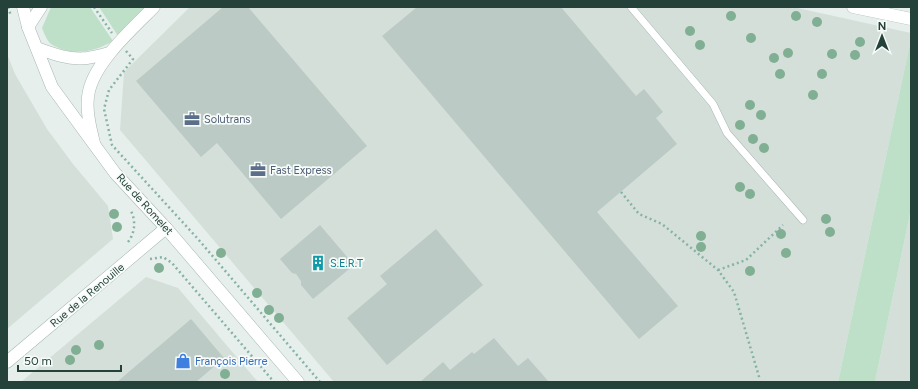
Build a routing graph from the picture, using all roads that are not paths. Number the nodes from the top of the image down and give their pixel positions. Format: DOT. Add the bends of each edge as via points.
graph roads {
  1 [pos="23,7"];
  2 [pos="41,7"];
  3 [pos="631,7"];
  4 [pos="853,7"];
  5 [pos="153,8"];
  6 [pos="911,19"];
  7 [pos="28,27"];
  8 [pos="37,48"];
  9 [pos="109,53"];
  10 [pos="94,143"];
  11 [pos="804,220"];
  12 [pos="166,228"];
  13 [pos="7,362"];
  14 [pos="298,382"];
  1 -- 7 [label="street, Rue de Romelet"];
  2 -- 7 [label="street"];
  3 -- 11 [label="lane" via="713,104 728,133"];
  4 -- 6 [label="street"];
  5 -- 9 [label="street"];
  7 -- 8 [label="street, Rue de Romelet"];
  8 -- 9 [label="street" via="72,58 87,58"];
  8 -- 10 [label="street, Rue de Romelet" via="52,87"];
  9 -- 10 [label="street" via="97,71 88,92 88,118"];
  10 -- 12 [label="street, Rue de Romelet" via="115,173"];
  12 -- 13 [label="street, Rue de la Renouille"];
  12 -- 14 [label="street, Rue de Romelet"];
}
